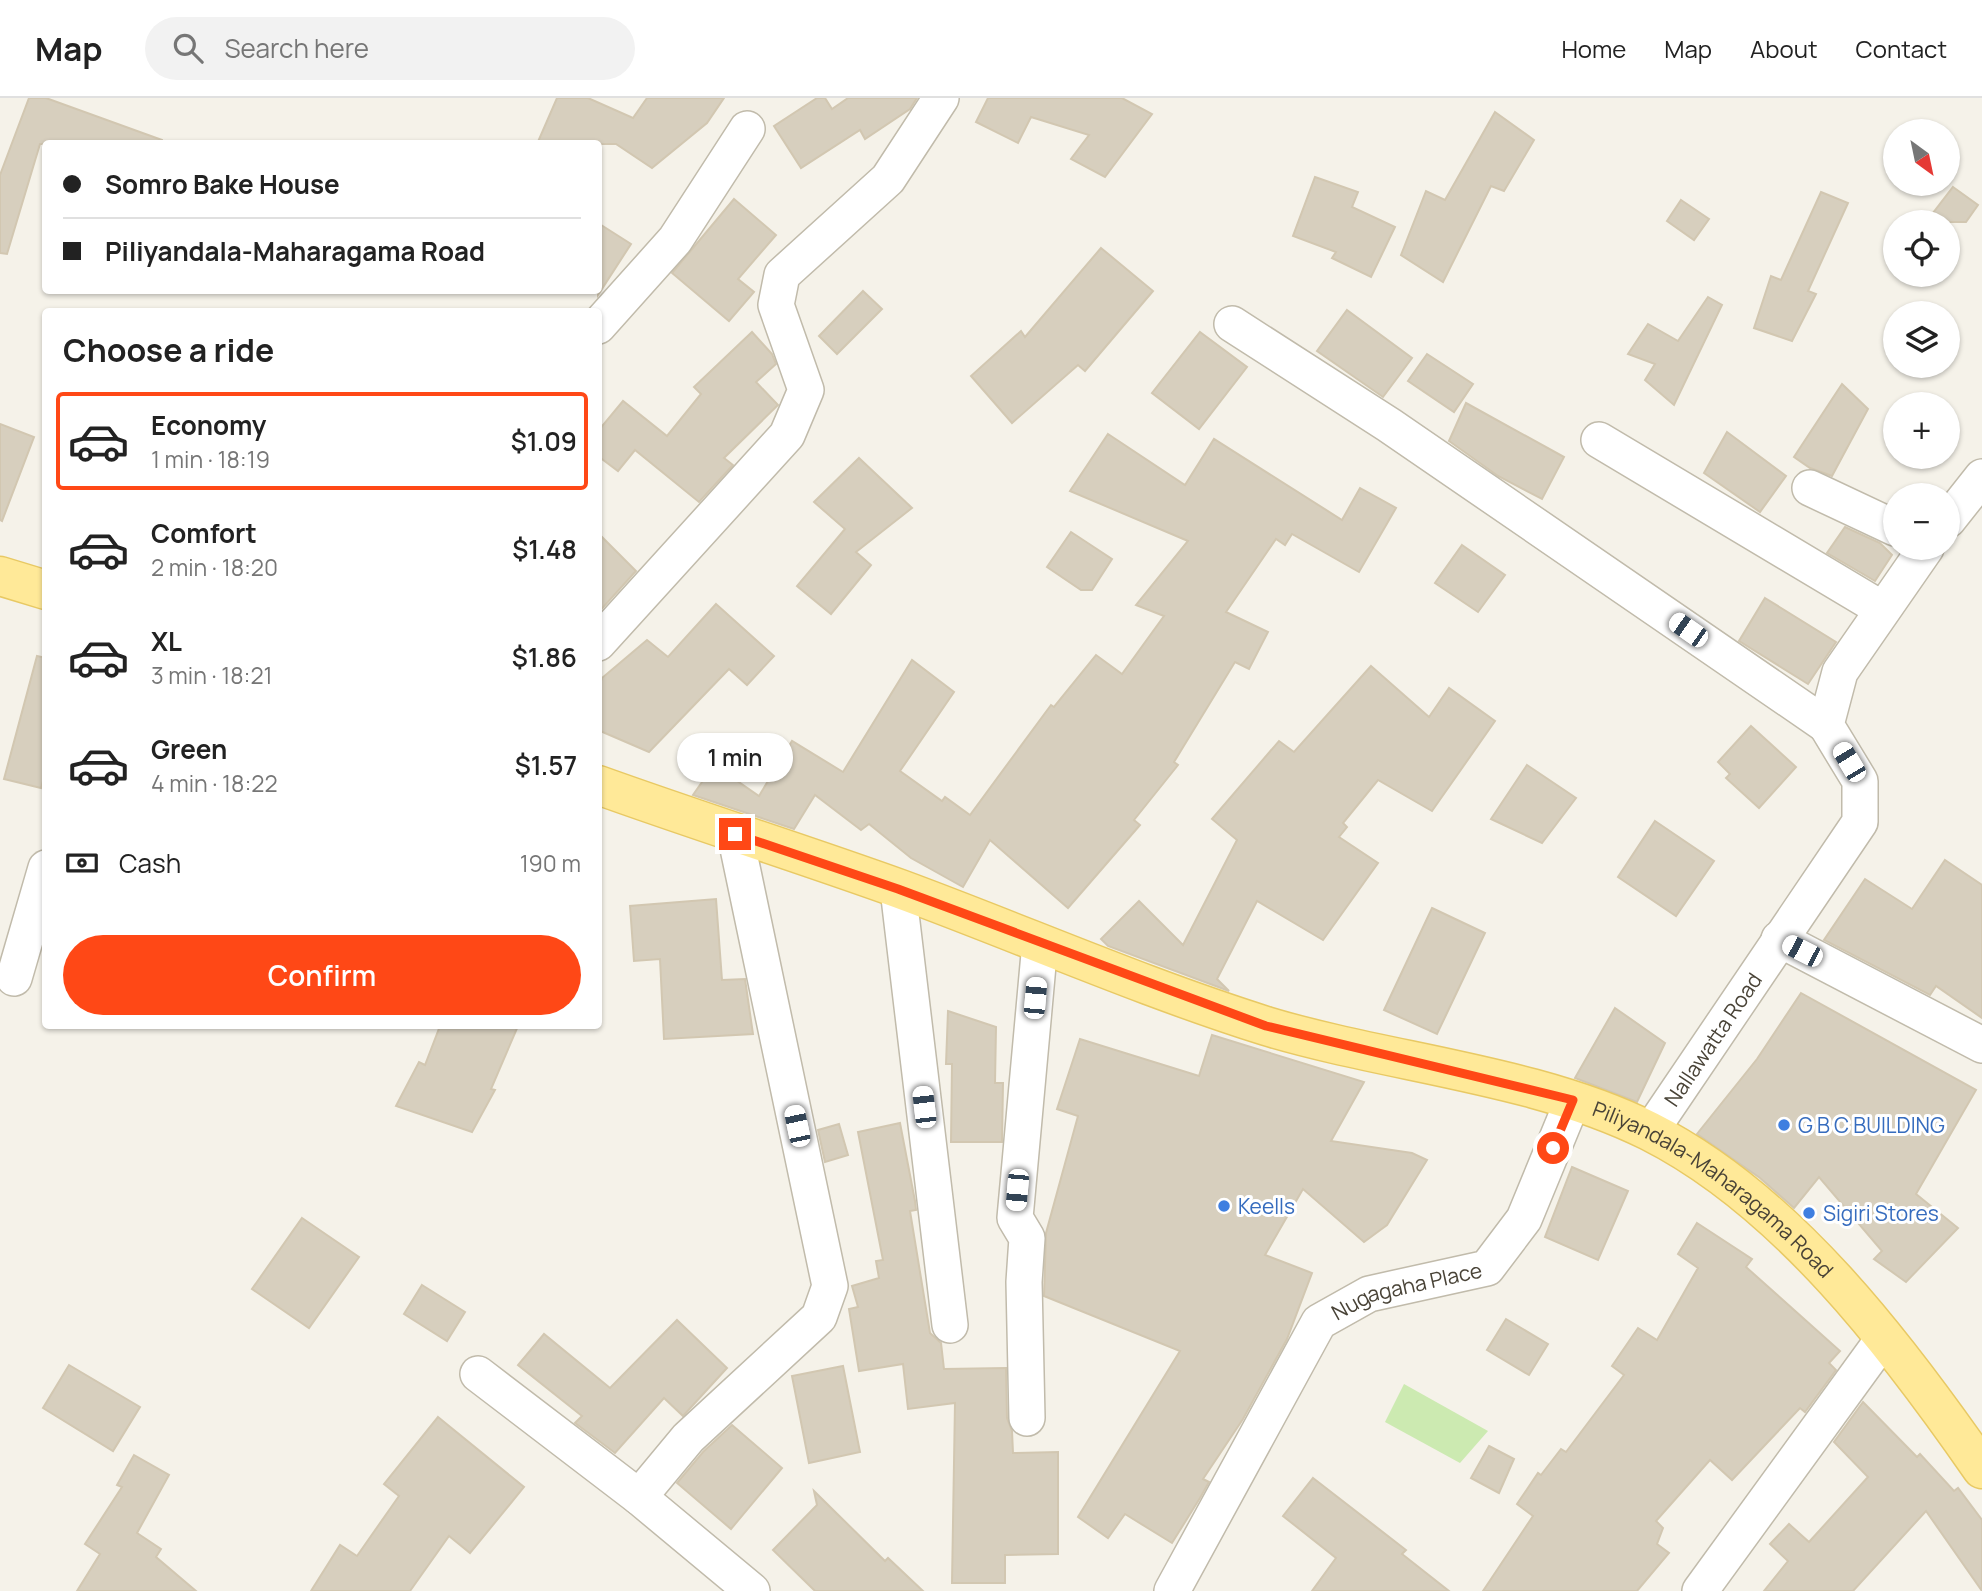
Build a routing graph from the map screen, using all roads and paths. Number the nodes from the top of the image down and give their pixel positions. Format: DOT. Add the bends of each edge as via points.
graph roads {
  1 [pos="941,98"];
  2 [pos="747,129"];
  3 [pos="602,323"];
  4 [pos="1231,324"];
  5 [pos="1599,440"];
  6 [pos="1982,477"];
  7 [pos="1810,488"];
  8 [pos="1960,505"];
  9 [pos="1883,522"];
  10 [pos="1917,560"];
  11 [pos="0,576"];
  12 [pos="42,589"];
  13 [pos="1882,609"];
  14 [pos="602,639"];
  15 [pos="1826,725"];
  16 [pos="602,786"];
  17 [pos="735,834"];
  18 [pos="42,882"];
  19 [pos="898,889"];
  20 [pos="1779,939"];
  21 [pos="1040,943"];
  22 [pos="14,978"];
  23 [pos="1982,1045"];
  24 [pos="1573,1100"];
  25 [pos="1650,1132"];
  26 [pos="950,1325"];
  27 [pos="1884,1338"];
  28 [pos="478,1374"];
  29 [pos="1027,1419"];
  30 [pos="1982,1469"];
  31 [pos="639,1497"];
  32 [pos="752,1591"];
  33 [pos="1171,1591"];
  34 [pos="1700,1591"];
  1 -- 14 [label="street" via="888,179 782,275 776,305 806,390 787,435"];
  2 -- 3 [label="street" via="676,240"];
  4 -- 15 [label="street" via="1390,425"];
  5 -- 13 [label="street"];
  6 -- 8 [label="street"];
  7 -- 9 [label="street"];
  10 -- 13 [label="street"];
  11 -- 12 [label="main road"];
  13 -- 15 [label="street" via="1839,673"];
  15 -- 20 [label="street, Nallawatta Road" via="1860,781 1860,822"];
  16 -- 17 [label="main road, Piliyandala-Maharagama Road"];
  17 -- 19 [label="main road, Piliyandala-Maharagama Road"];
  17 -- 31 [label="street" via="830,1286 819,1317 688,1438"];
  18 -- 22 [label="street"];
  19 -- 21 [label="main road, Piliyandala-Maharagama Road"];
  19 -- 26 [label="street"];
  20 -- 23 [label="street"];
  20 -- 25 [label="street, Nallawatta Road"];
  21 -- 24 [label="main road, Piliyandala-Maharagama Road" via="1266,1026"];
  21 -- 29 [label="street" via="1015,1218 1027,1238"];
  24 -- 25 [label="main road, Piliyandala-Maharagama Road"];
  24 -- 33 [label="street, Nugagaha Place" via="1524,1219 1487,1268 1369,1294 1319,1322"];
  25 -- 27 [label="main road, Piliyandala-Maharagama Road" via="1756,1202 1807,1250"];
  27 -- 30 [label="main road, Piliyandala-Maharagama Road"];
  27 -- 34 [label="street"];
  28 -- 31 [label="street"];
  31 -- 32 [label="street"];
}
